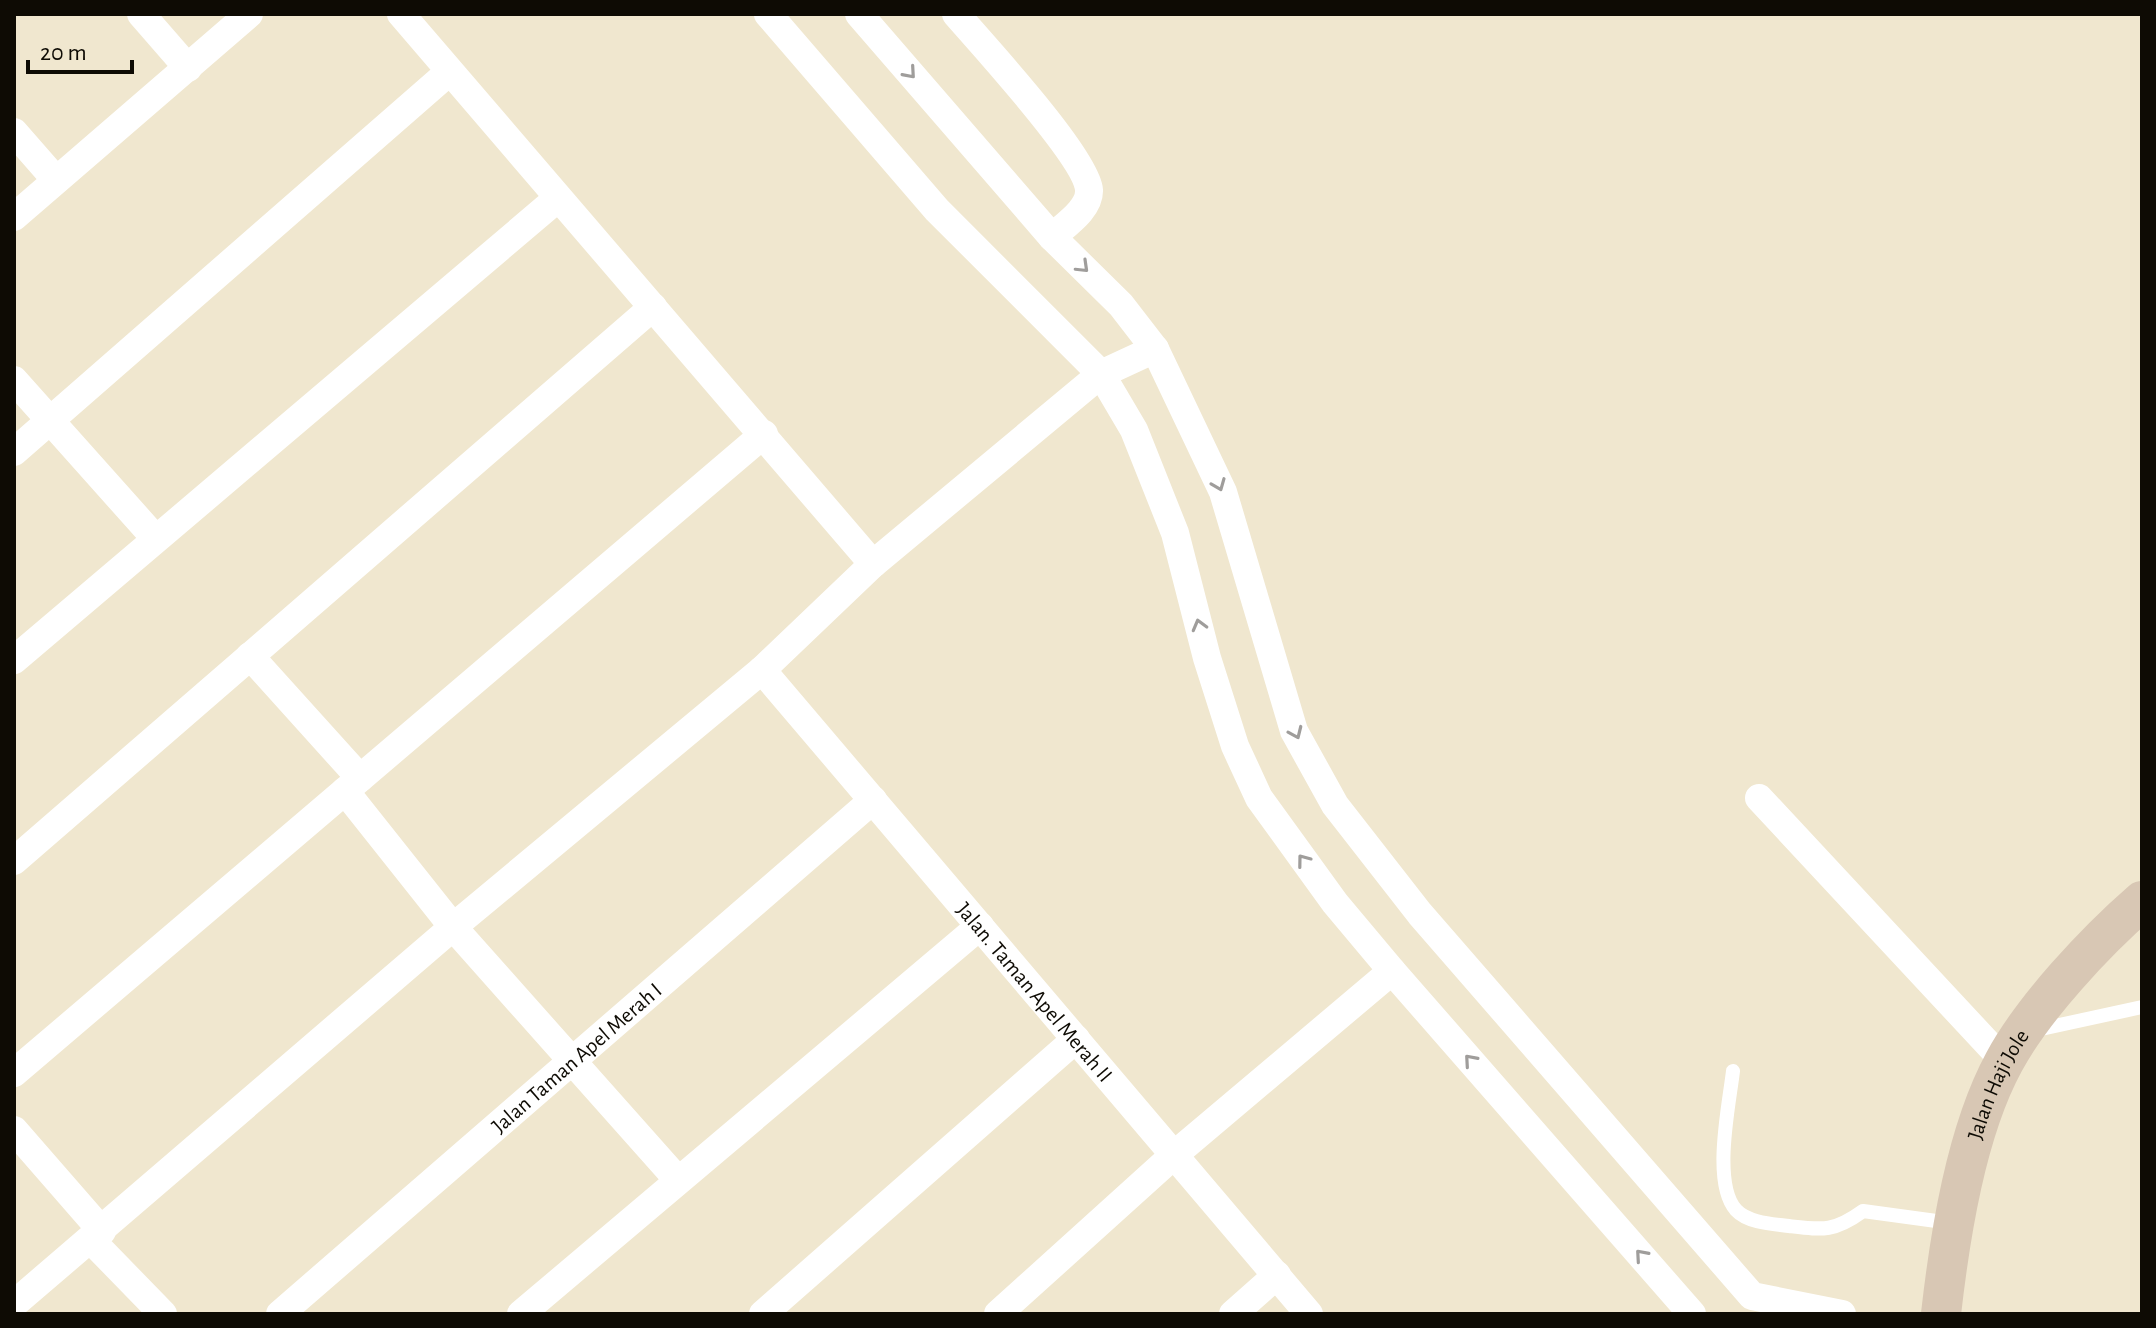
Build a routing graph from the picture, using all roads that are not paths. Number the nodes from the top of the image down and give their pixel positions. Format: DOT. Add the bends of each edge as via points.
graph roads {
  1 [pos="141,14"];
  2 [pos="249,14"];
  3 [pos="401,14"];
  4 [pos="768,14"];
  5 [pos="859,14"];
  6 [pos="958,14"];
  7 [pos="188,68"];
  8 [pos="449,72"];
  9 [pos="14,132"];
  10 [pos="56,180"];
  11 [pos="558,198"];
  12 [pos="14,217"];
  13 [pos="1052,237"];
  14 [pos="653,307"];
  15 [pos="1155,349"];
  16 [pos="1101,374"];
  17 [pos="14,380"];
  18 [pos="51,422"];
  19 [pos="764,434"];
  20 [pos="14,452"];
  21 [pos="155,538"];
  22 [pos="873,564"];
  23 [pos="250,656"];
  24 [pos="14,660"];
  25 [pos="762,670"];
  26 [pos="353,784"];
  27 [pos="1759,798"];
  28 [pos="873,800"];
  29 [pos="14,861"];
  30 [pos="2142,901"];
  31 [pos="980,926"];
  32 [pos="453,927"];
  33 [pos="1392,971"];
  34 [pos="2142,1007"];
  35 [pos="1076,1039"];
  36 [pos="2014,1047"];
  37 [pos="570,1062"];
  38 [pos="1733,1071"];
  39 [pos="14,1073"];
  40 [pos="14,1130"];
  41 [pos="1174,1155"];
  42 [pos="678,1180"];
  43 [pos="1951,1223"];
  44 [pos="96,1236"];
  45 [pos="1277,1275"];
  46 [pos="14,1304"];
  47 [pos="1751,1305"];
  48 [pos="767,1313"];
  49 [pos="163,1314"];
  50 [pos="280,1314"];
  51 [pos="521,1314"];
  52 [pos="998,1314"];
  53 [pos="1233,1314"];
  54 [pos="1309,1314"];
  55 [pos="1692,1314"];
  56 [pos="1842,1314"];
  57 [pos="1941,1314"];
  1 -- 7 [label="street"];
  2 -- 7 [label="street"];
  3 -- 8 [label="street"];
  4 -- 16 [label="street" via="937,210"];
  5 -- 13 [label="street, one-way"];
  6 -- 13 [label="street" via="1085,173 1089,193 1082,209"];
  7 -- 10 [label="street"];
  8 -- 11 [label="street"];
  8 -- 18 [label="street"];
  9 -- 10 [label="street"];
  10 -- 12 [label="street"];
  11 -- 14 [label="street"];
  11 -- 21 [label="street"];
  13 -- 15 [label="street, one-way" via="1121,305"];
  14 -- 19 [label="street"];
  14 -- 23 [label="street"];
  15 -- 16 [label="street"];
  15 -- 47 [label="street, one-way" via="1223,492 1294,731 1335,805 1420,914"];
  16 -- 22 [label="street"];
  33 -- 16 [label="street, one-way" via="1259,798 1226,716 1175,533 1134,430"];
  17 -- 18 [label="street"];
  18 -- 20 [label="street"];
  18 -- 21 [label="street"];
  19 -- 22 [label="street"];
  19 -- 26 [label="street"];
  21 -- 24 [label="street"];
  22 -- 25 [label="street"];
  23 -- 26 [label="street"];
  23 -- 29 [label="street"];
  25 -- 28 [label="street, Jalan. Taman Apel Merah II"];
  25 -- 32 [label="street"];
  26 -- 32 [label="street"];
  26 -- 39 [label="street"];
  27 -- 36 [label="street"];
  28 -- 31 [label="street, Jalan. Taman Apel Merah II"];
  28 -- 37 [label="street, Jalan Taman Apel Merah I"];
  30 -- 36 [label="main road, Jalan Haji Jole" via="2070,973"];
  31 -- 35 [label="street, Jalan. Taman Apel Merah II"];
  31 -- 42 [label="street"];
  32 -- 37 [label="street"];
  32 -- 44 [label="street"];
  33 -- 41 [label="street"];
  55 -- 33 [label="street, one-way"];
  34 -- 36 [label="lane"];
  35 -- 41 [label="street, Jalan. Taman Apel Merah II"];
  35 -- 48 [label="street"];
  36 -- 43 [label="main road, Jalan Haji Jole" via="1986,1105"];
  37 -- 42 [label="street"];
  37 -- 50 [label="street, Jalan Taman Apel Merah I"];
  38 -- 43 [label="lane" via="1724,1186 1737,1211 1760,1222 1825,1230 1843,1226 1863,1211"];
  40 -- 44 [label="street"];
  41 -- 45 [label="street, Jalan. Taman Apel Merah II"];
  41 -- 52 [label="street"];
  42 -- 51 [label="street"];
  43 -- 57 [label="main road, Jalan Haji Jole"];
  44 -- 46 [label="street"];
  44 -- 49 [label="street"];
  45 -- 53 [label="street"];
  45 -- 54 [label="street, Jalan. Taman Apel Merah II"];
  47 -- 56 [label="street"];
}
